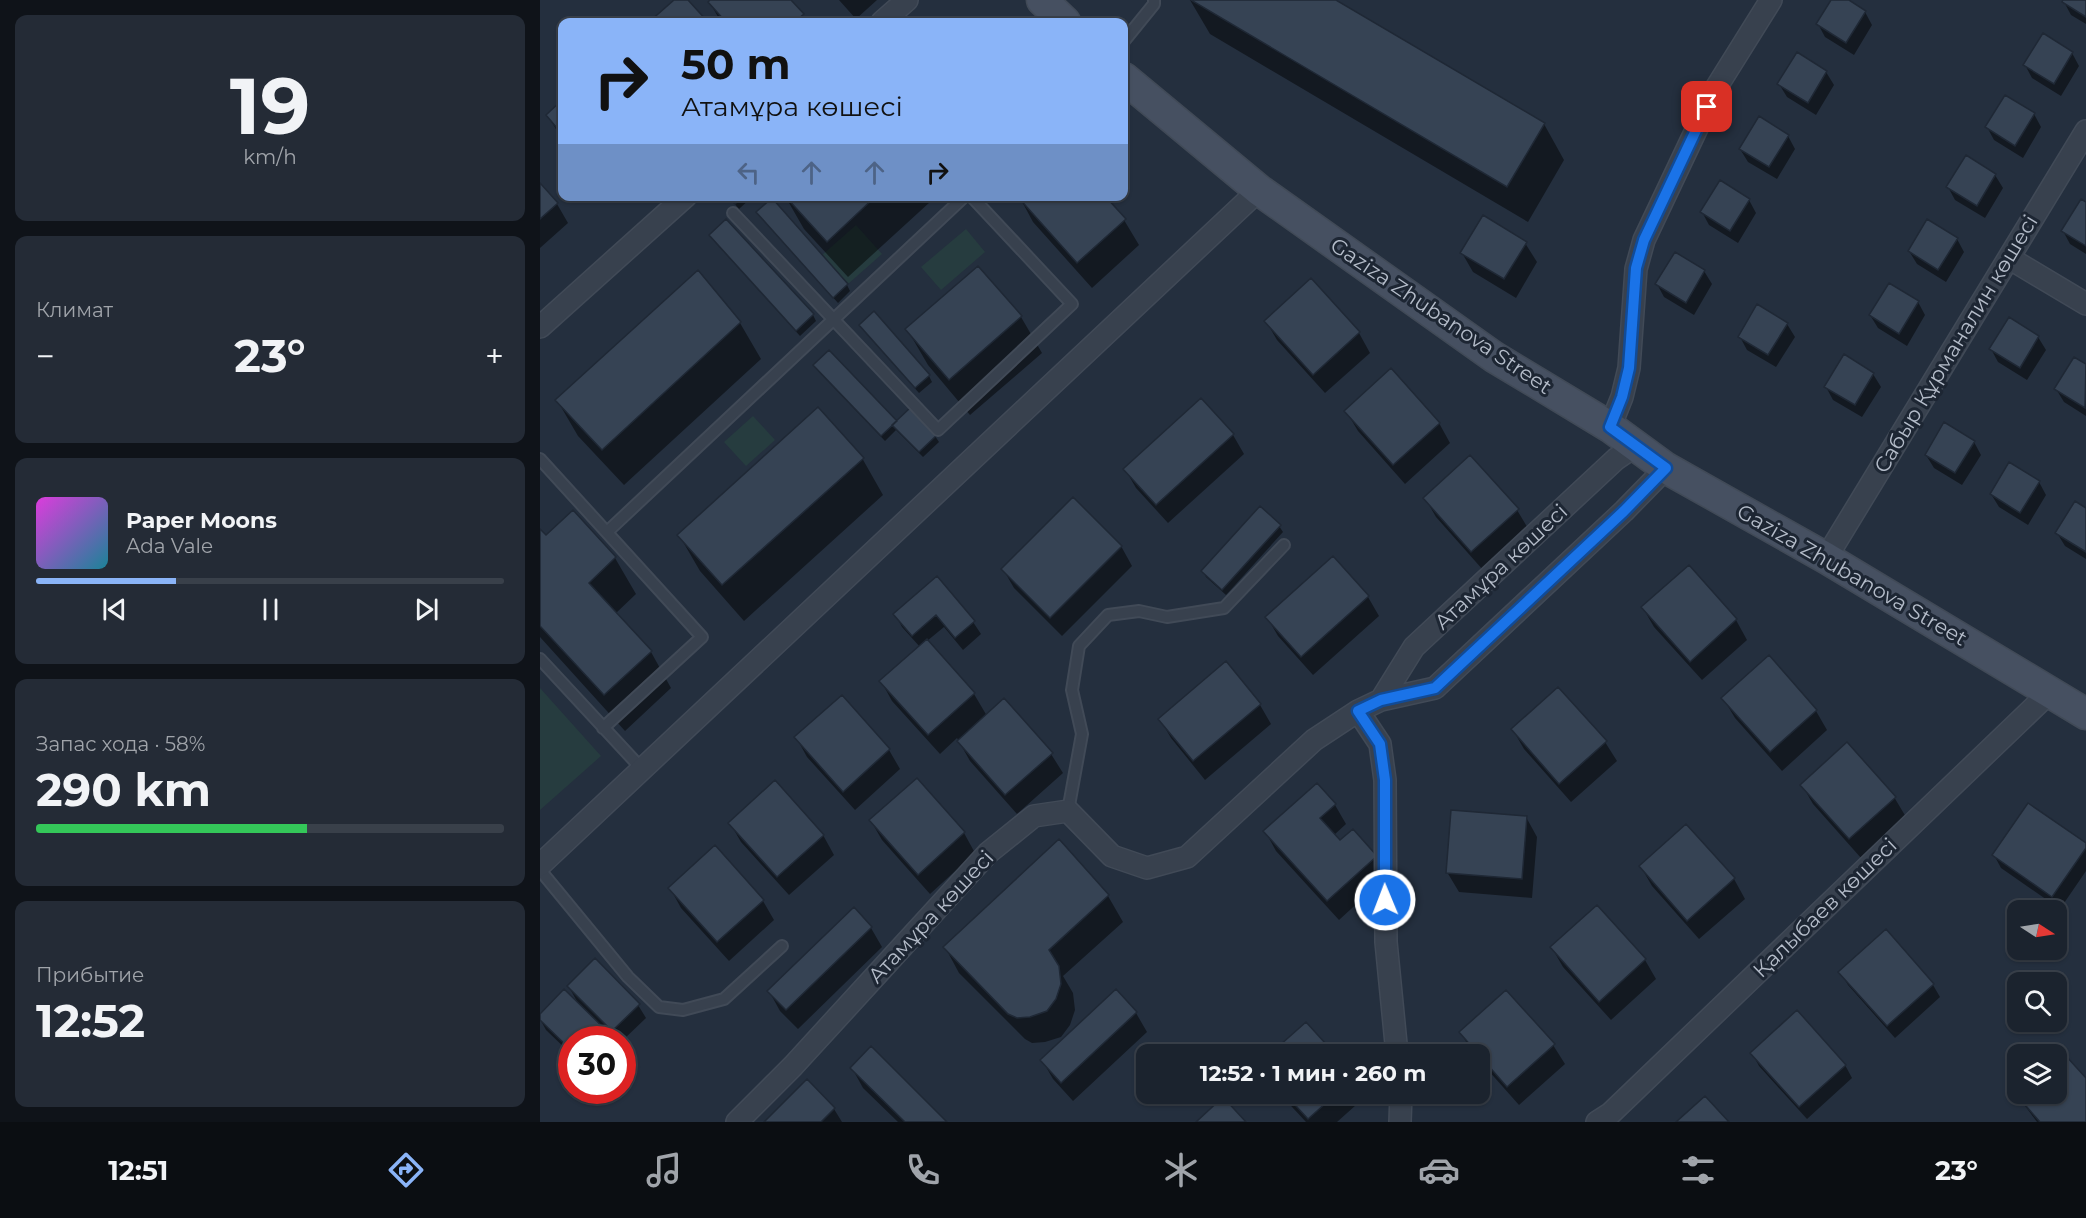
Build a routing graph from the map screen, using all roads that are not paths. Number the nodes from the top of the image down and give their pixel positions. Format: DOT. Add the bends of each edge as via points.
graph roads {
  1 [pos="907,0"];
  2 [pos="1042,0"];
  3 [pos="1772,0"];
  4 [pos="1155,1"];
  5 [pos="887,18"];
  6 [pos="1061,18"];
  7 [pos="1128,36"];
  8 [pos="1128,81"];
  9 [pos="2086,131"];
  10 [pos="1259,190"];
  11 [pos="680,201"];
  12 [pos="960,201"];
  13 [pos="976,201"];
  14 [pos="734,213"];
  15 [pos="2009,258"];
  16 [pos="2086,304"];
  17 [pos="834,319"];
  18 [pos="540,327"];
  19 [pos="1610,427"];
  20 [pos="1635,446"];
  21 [pos="540,459"];
  22 [pos="1666,468"];
  23 [pos="607,532"];
  24 [pos="1284,545"];
  25 [pos="1827,558"];
  26 [pos="540,659"];
  27 [pos="2050,692"];
  28 [pos="1381,700"];
  29 [pos="1358,711"];
  30 [pos="2086,714"];
  31 [pos="603,728"];
  32 [pos="642,769"];
  33 [pos="1068,811"];
  34 [pos="540,865"];
  35 [pos="540,870"];
  36 [pos="782,946"];
  37 [pos="1396,1044"];
  38 [pos="1401,1104"];
  39 [pos="737,1122"];
  40 [pos="1400,1122"];
  41 [pos="1596,1122"];
  1 -- 5 [label="street"];
  2 -- 6 [label="street"];
  3 -- 19 [label="street" via="1716,88 1644,240 1636,268 1629,368"];
  4 -- 7 [label="lane"];
  8 -- 10 [label="street, Gaziza Zhubanova Street"];
  9 -- 15 [label="street, Сабыр Құрманалин көшесі"];
  10 -- 19 [label="street, Gaziza Zhubanova Street" via="1494,357"];
  10 -- 32 [label="street"];
  11 -- 18 [label="street"];
  12 -- 17 [label="lane"];
  13 -- 17 [label="lane" via="1072,304 938,430"];
  14 -- 17 [label="lane"];
  15 -- 16 [label="street"];
  15 -- 25 [label="street, Сабыр Құрманалин көшесі"];
  17 -- 23 [label="lane"];
  19 -- 20 [label="street, Gaziza Zhubanova Street"];
  20 -- 22 [label="street, Gaziza Zhubanova Street"];
  20 -- 28 [label="street, Атамұра көшесі" via="1616,459 1414,647"];
  21 -- 23 [label="lane"];
  22 -- 25 [label="street, Gaziza Zhubanova Street"];
  22 -- 28 [label="street, Атамұра көшесі" via="1435,688"];
  23 -- 31 [label="lane" via="702,637"];
  24 -- 33 [label="lane" via="1224,608 1167,617 1139,611 1108,615 1079,646 1072,690 1082,734"];
  25 -- 27 [label="street, Gaziza Zhubanova Street"];
  26 -- 31 [label="lane"];
  27 -- 30 [label="street, Gaziza Zhubanova Street"];
  27 -- 41 [label="street, Қалыбаев көшесі" via="1611,1113"];
  28 -- 29 [label="street, Атамұра көшесі"];
  29 -- 33 [label="street, Атамұра көшесі" via="1314,740 1187,857 1147,868 1112,856"];
  29 -- 37 [label="street" via="1380,744 1385,780 1386,942"];
  31 -- 32 [label="lane"];
  32 -- 34 [label="street"];
  33 -- 39 [label="street, Атамұра көшесі" via="1034,816 988,853 794,1066"];
  35 -- 36 [label="lane" via="628,977 659,1007 683,1010 724,999"];
  38 -- 40 [label="street"];
}
